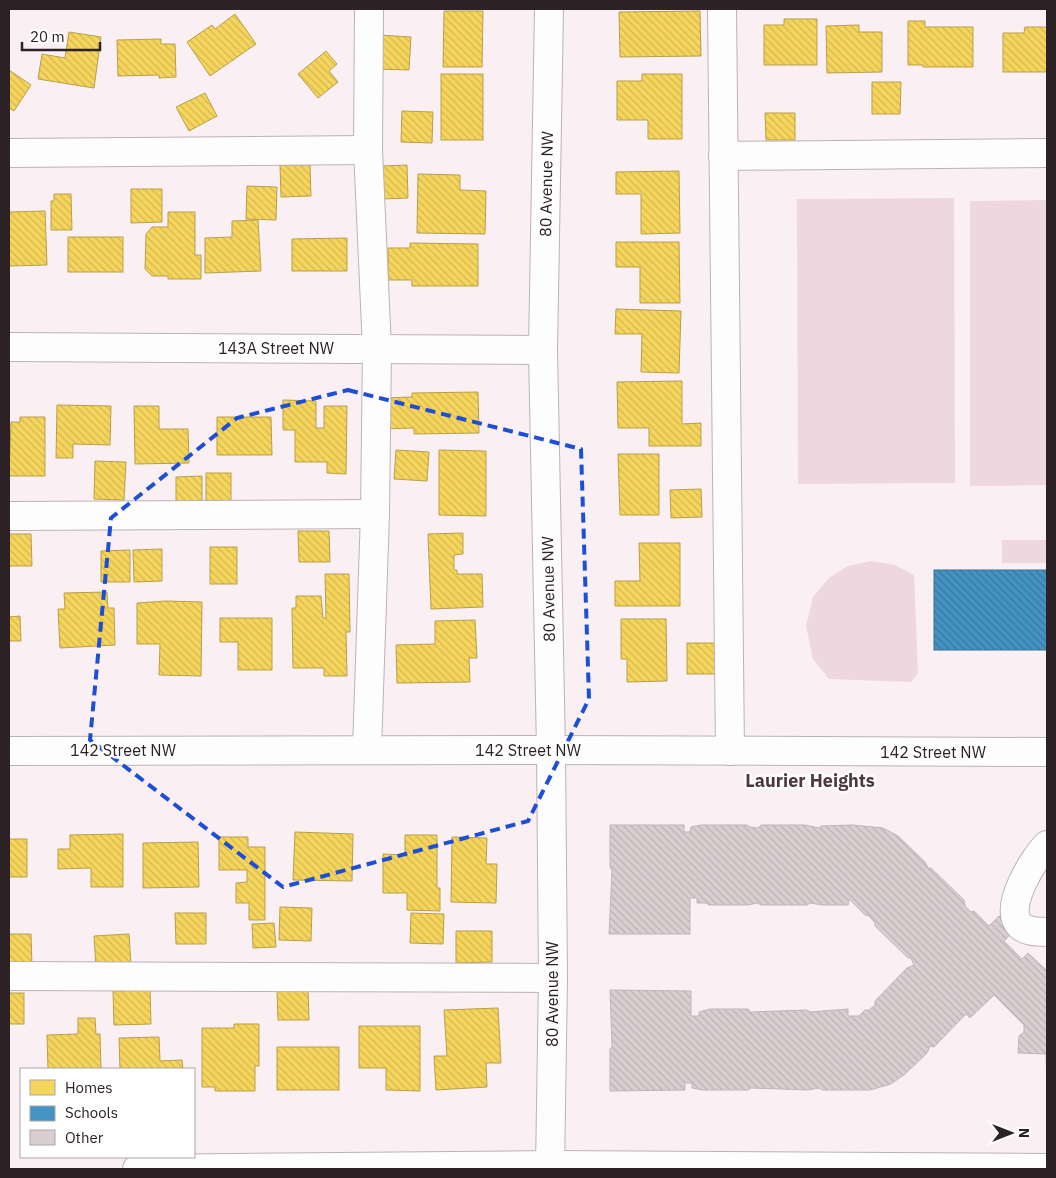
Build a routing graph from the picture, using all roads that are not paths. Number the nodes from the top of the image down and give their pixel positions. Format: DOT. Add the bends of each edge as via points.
graph roads {
  1 [pos="369,9"];
  2 [pos="549,9"];
  3 [pos="722,9"];
  4 [pos="368,150"];
  5 [pos="9,153"];
  6 [pos="1047,153"];
  7 [pos="723,156"];
  8 [pos="9,347"];
  9 [pos="377,349"];
  10 [pos="543,350"];
  11 [pos="375,514"];
  12 [pos="9,516"];
  13 [pos="367,749"];
  14 [pos="552,750"];
  15 [pos="9,751"];
  16 [pos="730,751"];
  17 [pos="1047,752"];
  18 [pos="1047,845"];
  19 [pos="1047,932"];
  20 [pos="9,976"];
  21 [pos="553,978"];
  22 [pos="550,1167"];
  23 [pos="924,1168"];
  24 [pos="1047,1168"];
  25 [pos="137,1169"];
  1 -- 4 [label="street"];
  2 -- 10 [label="street, 80 Avenue NW"];
  3 -- 7 [label="street"];
  4 -- 5 [label="street"];
  4 -- 9 [label="street"];
  6 -- 7 [label="street"];
  7 -- 16 [label="street"];
  8 -- 9 [label="street, 143A Street NW"];
  9 -- 10 [label="street, 143A Street NW"];
  9 -- 11 [label="street"];
  10 -- 14 [label="street, 80 Avenue NW"];
  11 -- 12 [label="street"];
  11 -- 13 [label="street"];
  13 -- 14 [label="street, 142 Street NW"];
  13 -- 15 [label="street, 142 Street NW"];
  14 -- 16 [label="street, 142 Street NW"];
  14 -- 21 [label="street, 80 Avenue NW"];
  16 -- 17 [label="street, 142 Street NW"];
  18 -- 19 [label="street" via="1028,872 1017,896 1015,913 1018,923 1026,929"];
  20 -- 21 [label="street"];
  21 -- 22 [label="street, 80 Avenue NW"];
  22 -- 23 [label="street"];
  22 -- 25 [label="street"];
  23 -- 24 [label="street"];
}
